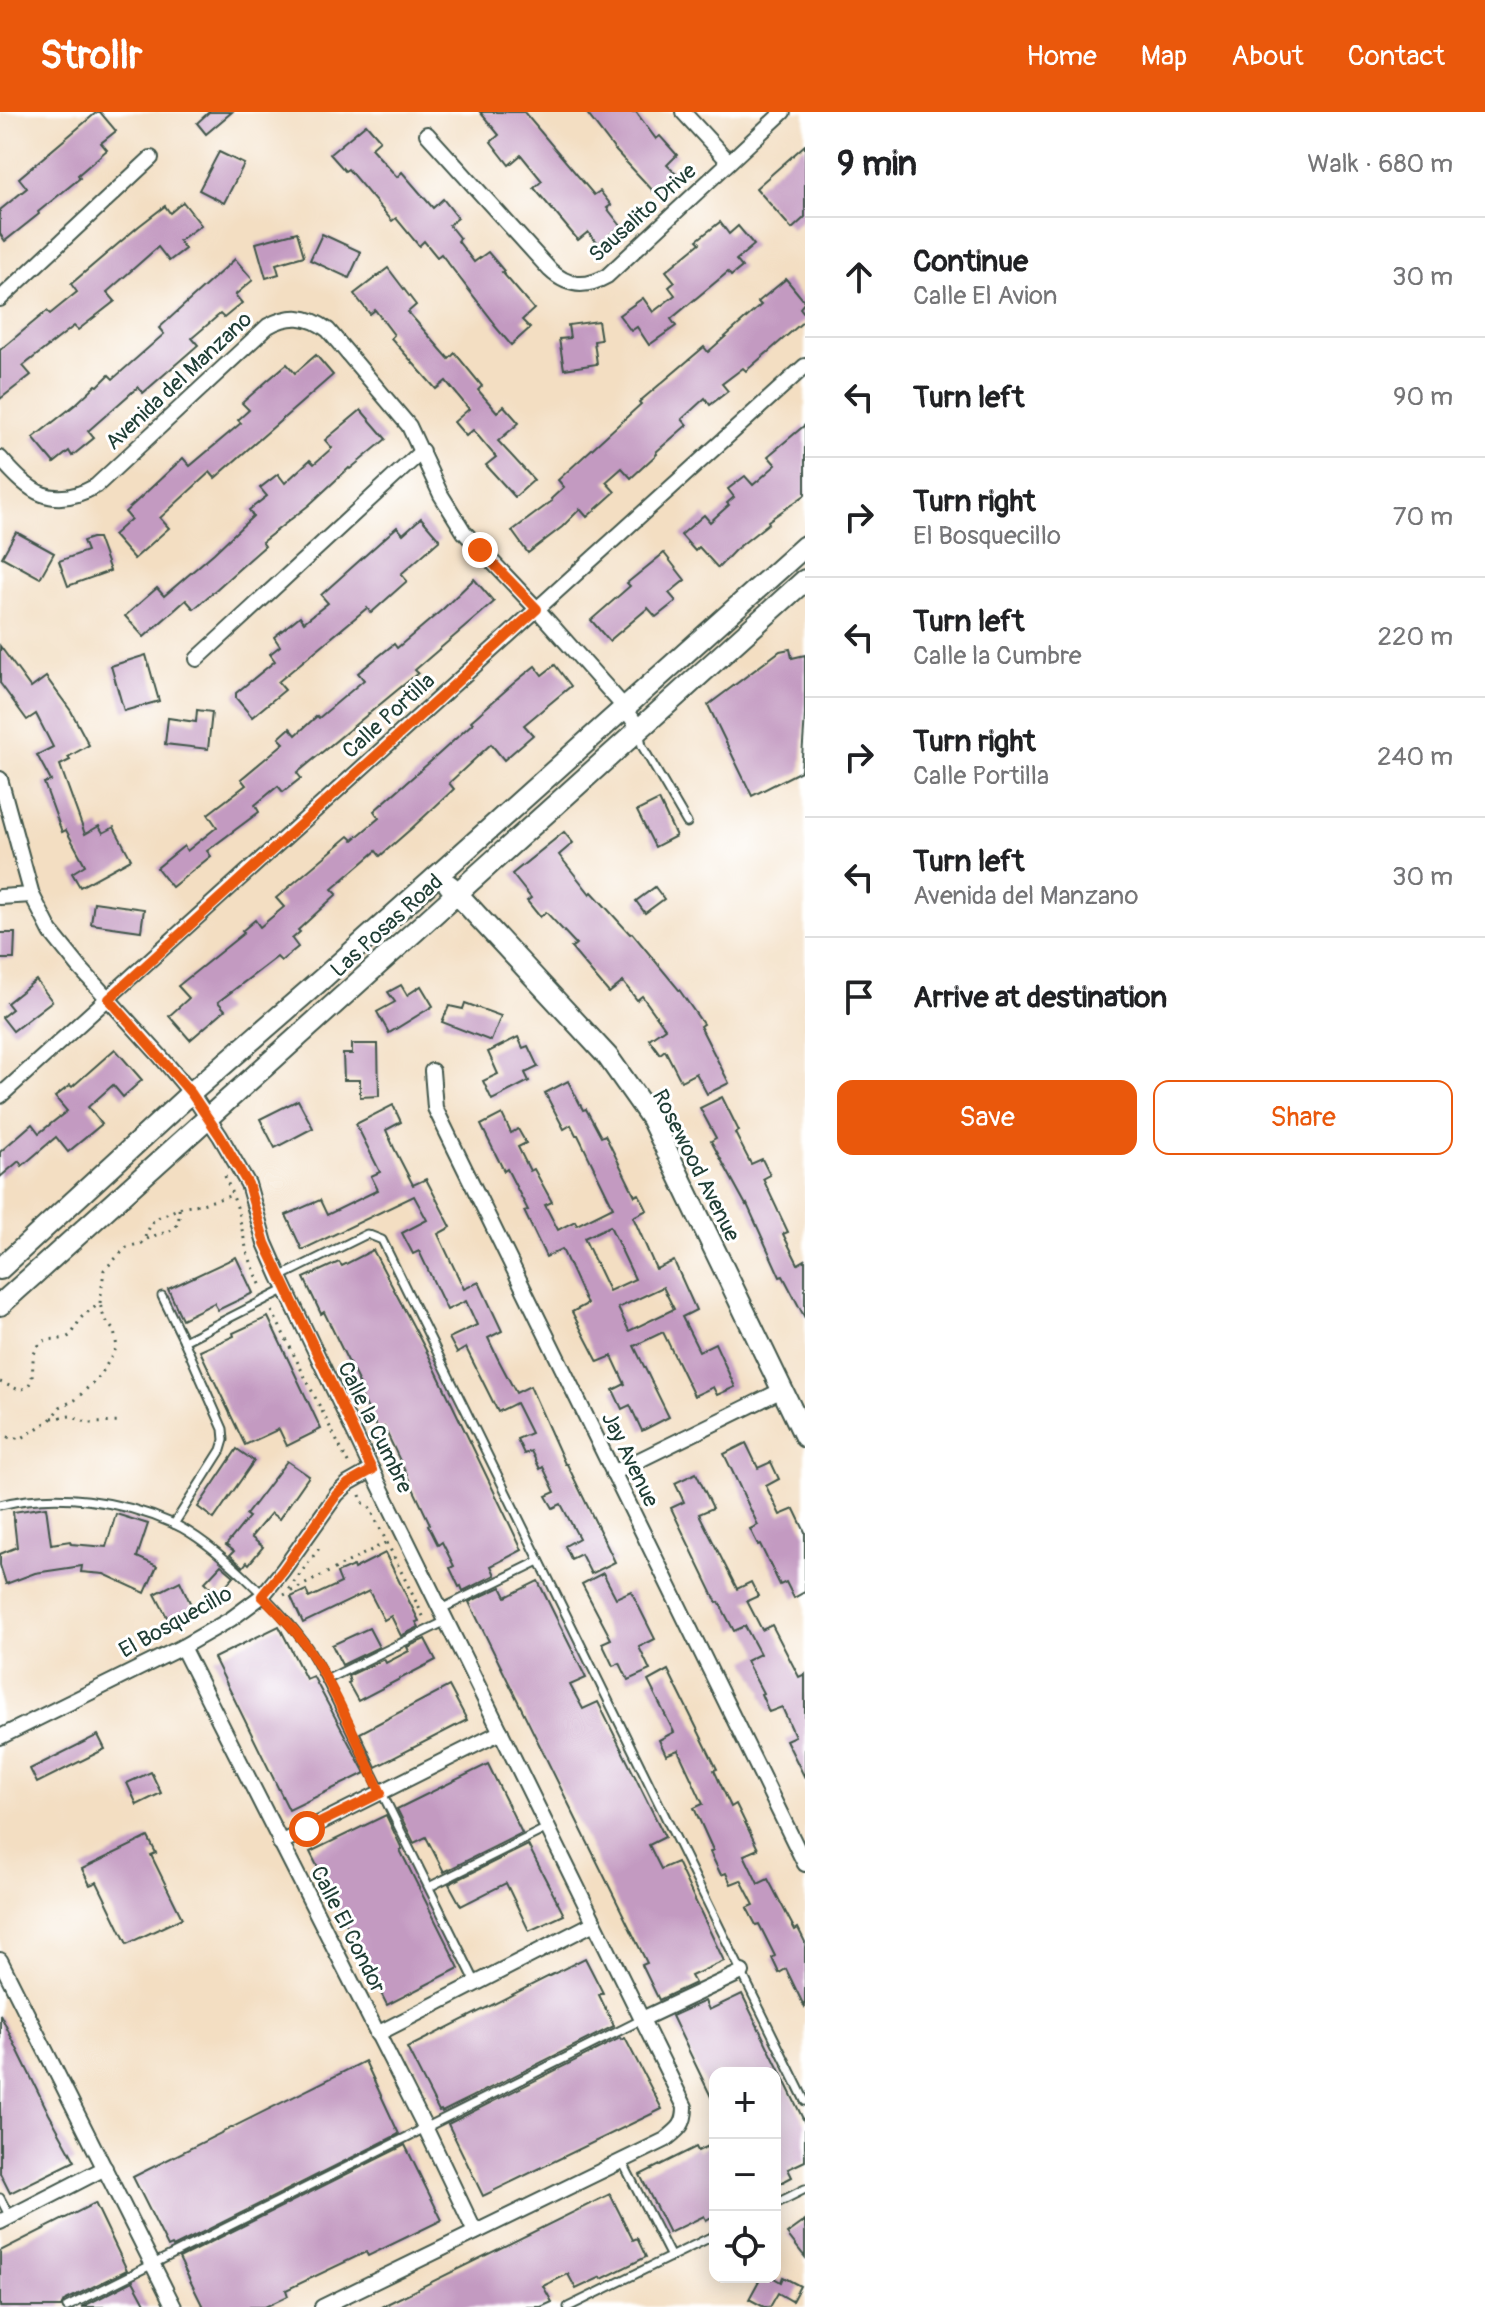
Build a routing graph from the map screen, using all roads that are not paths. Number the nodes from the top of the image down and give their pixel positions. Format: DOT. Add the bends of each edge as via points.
graph roads {
  1 [pos="683,112"];
  2 [pos="783,112"];
  3 [pos="427,134"];
  4 [pos="151,158"];
  5 [pos="729,162"];
  6 [pos="0,299"];
  7 [pos="805,366"];
  8 [pos="422,451"];
  9 [pos="0,458"];
  10 [pos="805,546"];
  11 [pos="805,580"];
  12 [pos="537,609"];
  13 [pos="197,659"];
  14 [pos="625,708"];
  15 [pos="639,729"];
  16 [pos="0,779"];
  17 [pos="687,823"];
  18 [pos="437,874"];
  19 [pos="457,894"];
  20 [pos="32,895"];
  21 [pos="0,897"];
  22 [pos="109,999"];
  23 [pos="432,1071"];
  24 [pos="191,1093"];
  25 [pos="0,1096"];
  26 [pos="208,1118"];
  27 [pos="0,1269"];
  28 [pos="283,1283"];
  29 [pos="162,1296"];
  30 [pos="0,1305"];
  31 [pos="184,1341"];
  32 [pos="782,1390"];
  33 [pos="805,1437"];
  34 [pos="372,1470"];
  35 [pos="613,1473"];
  36 [pos="0,1505"];
  37 [pos="174,1524"];
  38 [pos="539,1561"];
  39 [pos="262,1596"];
  40 [pos="444,1615"];
  41 [pos="182,1647"];
  42 [pos="326,1680"];
  43 [pos="501,1732"];
  44 [pos="0,1737"];
  45 [pos="381,1793"];
  46 [pos="547,1828"];
  47 [pos="280,1843"];
  48 [pos="805,1864"];
  49 [pos="429,1887"];
  50 [pos="594,1923"];
  51 [pos="0,1960"];
  52 [pos="742,1972"];
  53 [pos="5,1981"];
  54 [pos="476,1983"];
  55 [pos="642,2019"];
  56 [pos="377,2034"];
  57 [pos="805,2101"];
  58 [pos="426,2129"];
  59 [pos="621,2159"];
  60 [pos="105,2168"];
  61 [pos="805,2189"];
  62 [pos="0,2198"];
  63 [pos="781,2201"];
  64 [pos="5,2220"];
  65 [pos="475,2232"];
  66 [pos="709,2238"];
  67 [pos="671,2257"];
  68 [pos="153,2265"];
  69 [pos="67,2307"];
  70 [pos="174,2307"];
  71 [pos="322,2307"];
  72 [pos="568,2307"];
  1 -- 5 [label="street"];
  2 -- 5 [label="street, Sausalito Drive"];
  3 -- 5 [label="street, Sausalito Drive" via="550,270 570,284 596,283 607,276"];
  4 -- 6 [label="street"];
  7 -- 12 [label="street, Calle Portilla"];
  8 -- 9 [label="street, Avenida del Manzano" via="397,410 328,330 294,316 268,326 96,486 81,494 46,496 29,488"];
  8 -- 12 [label="street, Avenida del Manzano" via="464,532"];
  8 -- 13 [label="street"];
  10 -- 14 [label="main road, Las Posas Road"];
  11 -- 15 [label="main road, Las Posas Road"];
  12 -- 14 [label="street, Avenida del Manzano"];
  12 -- 22 [label="street, Calle Portilla"];
  14 -- 15 [label="street, Avenida del Manzano"];
  14 -- 18 [label="main road, Las Posas Road"];
  15 -- 17 [label="lane" via="642,746"];
  15 -- 19 [label="main road, Las Posas Road"];
  16 -- 20 [label="street, Calle la Cumbre"];
  18 -- 19 [label="main road, Rosewood Avenue"];
  18 -- 24 [label="main road, Las Posas Road"];
  19 -- 26 [label="main road, Las Posas Road"];
  19 -- 32 [label="main road, Rosewood Avenue" via="608,1057 651,1118"];
  20 -- 21 [label="street"];
  20 -- 22 [label="street, Calle la Cumbre" via="51,932"];
  22 -- 24 [label="street, Calle la Cumbre"];
  22 -- 25 [label="street, Calle Portilla"];
  23 -- 35 [label="street, Jay Avenue" via="435,1108"];
  24 -- 26 [label="street, Calle la Cumbre"];
  24 -- 27 [label="main road, Las Posas Road"];
  26 -- 28 [label="street, Calle la Cumbre" via="248,1184"];
  26 -- 30 [label="main road, Las Posas Road"];
  28 -- 31 [label="lane" via="267,1298"];
  28 -- 34 [label="street, Calle la Cumbre"];
  28 -- 38 [label="lane" via="367,1234 382,1240"];
  29 -- 31 [label="lane"];
  31 -- 37 [label="lane" via="224,1440"];
  32 -- 33 [label="main road, Rosewood Avenue"];
  32 -- 35 [label="street"];
  34 -- 39 [label="street, El Bosquecillo" via="337,1494"];
  34 -- 40 [label="street, Calle la Cumbre"];
  35 -- 48 [label="street, Jay Avenue"];
  36 -- 37 [label="lane" via="83,1500 115,1504"];
  37 -- 39 [label="lane" via="224,1559"];
  38 -- 40 [label="lane"];
  38 -- 52 [label="lane"];
  39 -- 41 [label="street, El Bosquecillo"];
  39 -- 42 [label="lane" via="308,1648"];
  40 -- 42 [label="lane" via="430,1629"];
  40 -- 43 [label="street, Calle la Cumbre"];
  41 -- 44 [label="street, El Bosquecillo"];
  41 -- 47 [label="street, Calle El Condor"];
  42 -- 45 [label="lane"];
  43 -- 45 [label="street"];
  43 -- 46 [label="street, Calle la Cumbre"];
  45 -- 47 [label="street"];
  45 -- 49 [label="lane"];
  46 -- 49 [label="lane"];
  46 -- 50 [label="street, Calle la Cumbre"];
  47 -- 56 [label="street, Calle El Condor"];
  49 -- 54 [label="lane"];
  50 -- 54 [label="street"];
  50 -- 55 [label="street, Calle la Cumbre"];
  51 -- 53 [label="street"];
  52 -- 55 [label="street"];
  52 -- 57 [label="lane"];
  53 -- 60 [label="street"];
  54 -- 56 [label="street"];
  55 -- 58 [label="lane"];
  55 -- 59 [label="street, Calle la Cumbre" via="680,2094 685,2118 665,2140"];
  56 -- 58 [label="street, Calle El Condor"];
  58 -- 65 [label="street, Calle El Condor"];
  58 -- 68 [label="lane"];
  59 -- 65 [label="street"];
  59 -- 67 [label="lane"];
  60 -- 64 [label="street"];
  60 -- 68 [label="street"];
  61 -- 63 [label="lane"];
  62 -- 64 [label="lane"];
  65 -- 71 [label="street"];
  66 -- 67 [label="lane"];
  67 -- 72 [label="lane"];
  68 -- 69 [label="lane"];
  68 -- 70 [label="street"];
}
